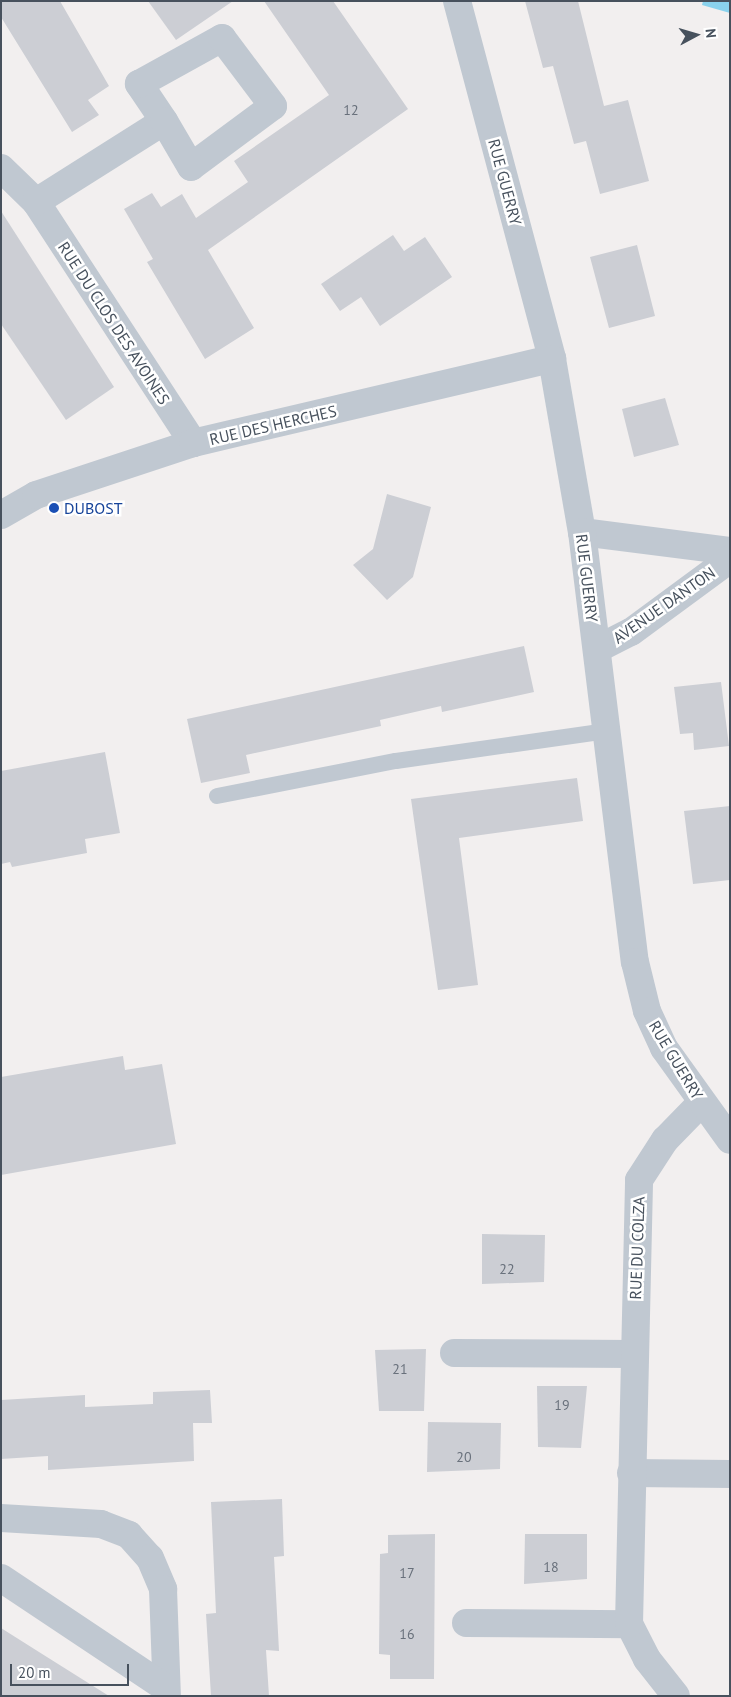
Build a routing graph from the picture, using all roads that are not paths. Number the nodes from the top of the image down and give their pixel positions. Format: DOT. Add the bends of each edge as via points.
graph roads {
  1 [pos="457,1"];
  2 [pos="164,121"];
  3 [pos="1,168"];
  4 [pos="36,202"];
  5 [pos="552,359"];
  6 [pos="193,443"];
  7 [pos="1,515"];
  8 [pos="582,532"];
  9 [pos="730,551"];
  10 [pos="730,559"];
  11 [pos="597,649"];
  12 [pos="607,731"];
  13 [pos="217,796"];
  14 [pos="701,1103"];
  15 [pos="730,1140"];
  16 [pos="454,1352"];
  17 [pos="633,1354"];
  18 [pos="631,1474"];
  19 [pos="730,1474"];
  20 [pos="1,1518"];
  21 [pos="1,1578"];
  22 [pos="466,1622"];
  23 [pos="629,1624"];
  24 [pos="166,1692"];
  25 [pos="676,1696"];
  1 -- 5 [label="street, RUE GUERRY"];
  2 -- 2 [label="street" via="191,167 273,106 222,38 139,84"];
  2 -- 4 [label="street"];
  3 -- 4 [label="street, RUE DU CLOS DES AVOINES"];
  4 -- 6 [label="street, RUE DU CLOS DES AVOINES"];
  5 -- 6 [label="street, RUE DES HERCHES"];
  5 -- 8 [label="street, RUE GUERRY"];
  6 -- 7 [label="street, RUE DES HERCHES" via="36,495"];
  8 -- 9 [label="street, AVENUE DANTON"];
  8 -- 11 [label="street, RUE GUERRY"];
  10 -- 11 [label="street, AVENUE DANTON" via="630,632"];
  11 -- 12 [label="street, RUE GUERRY"];
  12 -- 13 [label="lane" via="396,761"];
  12 -- 14 [label="street, RUE GUERRY" via="635,962 647,1011"];
  14 -- 15 [label="street, RUE GUERRY"];
  14 -- 17 [label="street, RUE DU COLZA" via="665,1140 639,1180"];
  16 -- 17 [label="street"];
  17 -- 18 [label="street, RUE DU COLZA"];
  18 -- 19 [label="street"];
  18 -- 23 [label="street, RUE DU COLZA"];
  20 -- 24 [label="street" via="101,1524 129,1535 150,1558 163,1589"];
  21 -- 24 [label="street"];
  22 -- 23 [label="street"];
  23 -- 25 [label="street, RUE DU COLZA" via="647,1659"];
}
